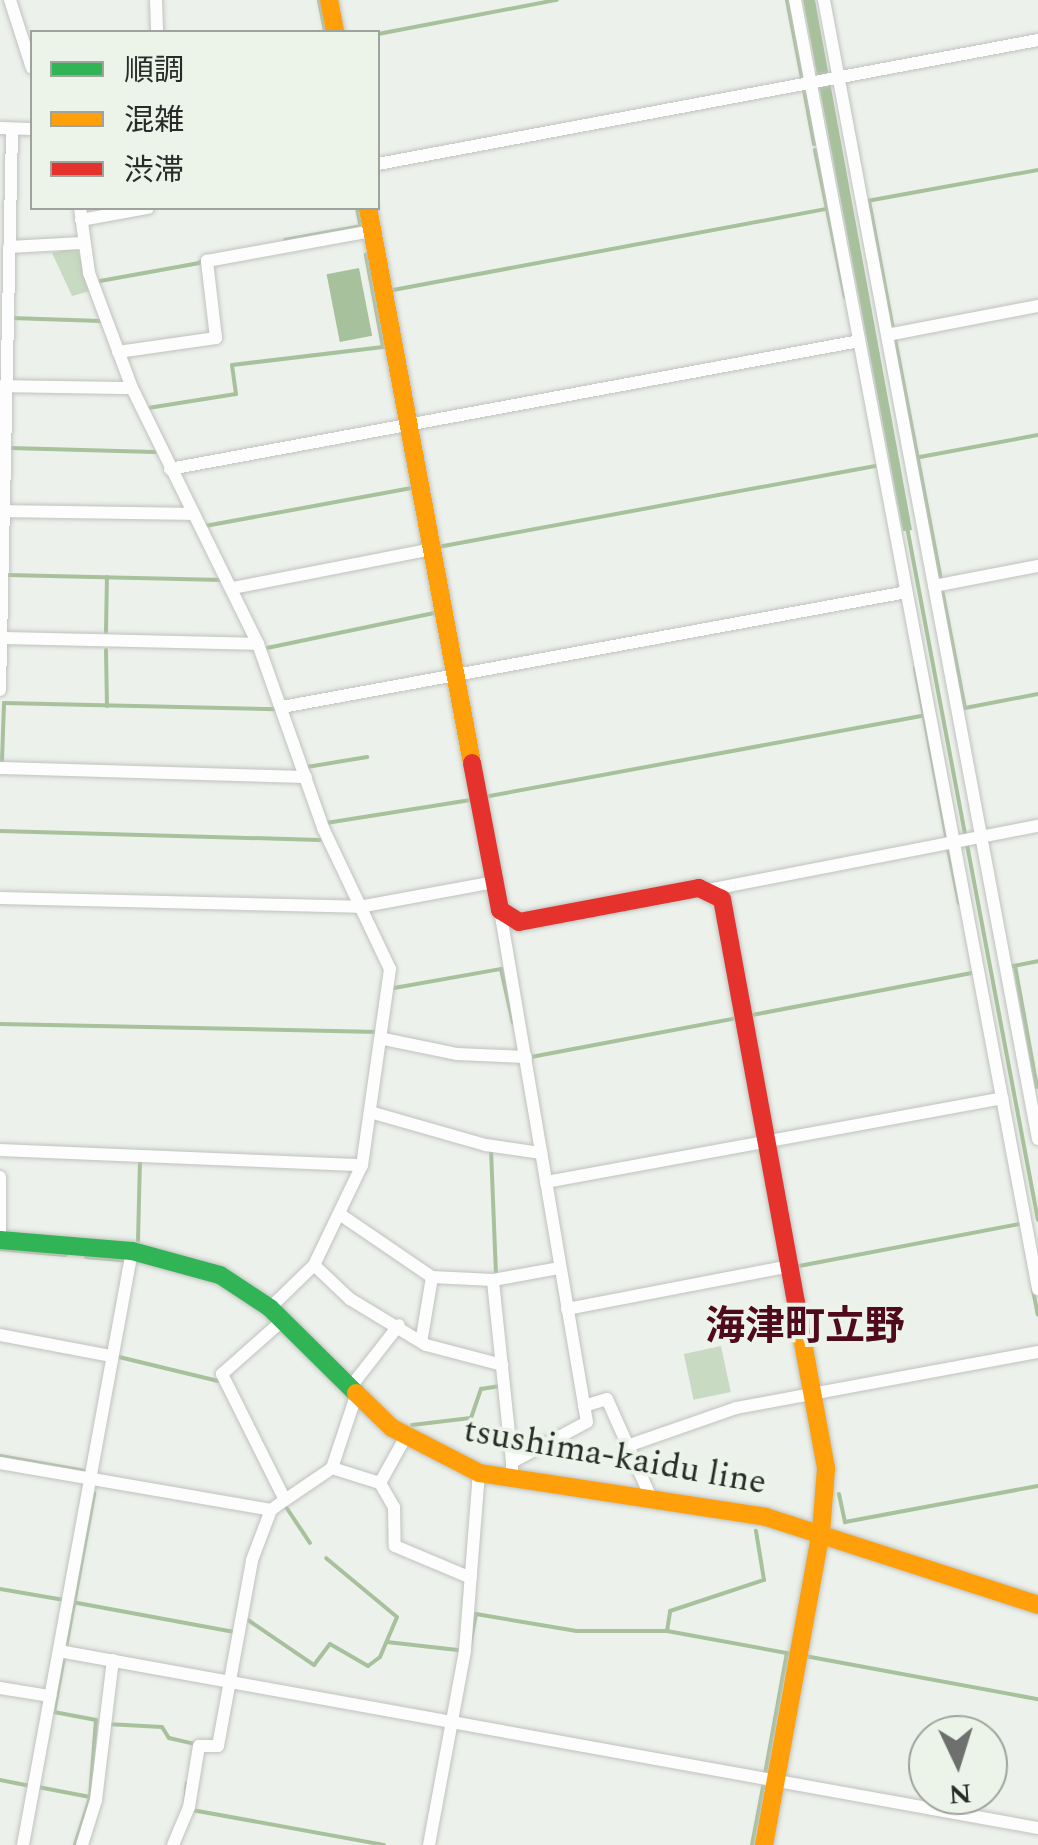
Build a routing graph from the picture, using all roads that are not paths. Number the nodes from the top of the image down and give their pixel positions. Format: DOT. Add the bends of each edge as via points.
graph roads {
  1 [pos="10,0"];
  2 [pos="156,0"];
  3 [pos="329,0"];
  4 [pos="795,0"];
  5 [pos="824,0"];
  6 [pos="0,26"];
  7 [pos="17,26"];
  8 [pos="157,30"];
  9 [pos="335,30"];
  10 [pos="1038,40"];
  11 [pos="30,62"];
  12 [pos="836,79"];
  13 [pos="812,84"];
  14 [pos="6,128"];
  15 [pos="380,164"];
  16 [pos="125,210"];
  17 [pos="368,210"];
  18 [pos="80,214"];
  19 [pos="372,231"];
  20 [pos="82,243"];
  21 [pos="9,247"];
  22 [pos="1038,306"];
  23 [pos="887,335"];
  24 [pos="859,342"];
  25 [pos="118,352"];
  26 [pos="3,386"];
  27 [pos="132,388"];
  28 [pos="409,425"];
  29 [pos="170,469"];
  30 [pos="4,511"];
  31 [pos="192,514"];
  32 [pos="432,549"];
  33 [pos="1038,566"];
  34 [pos="934,586"];
  35 [pos="233,588"];
  36 [pos="906,592"];
  37 [pos="1,638"];
  38 [pos="258,644"];
  39 [pos="456,675"];
  40 [pos="0,690"];
  41 [pos="282,707"];
  42 [pos="0,768"];
  43 [pos="306,777"];
  44 [pos="1038,826"];
  45 [pos="978,837"];
  46 [pos="955,841"];
  47 [pos="494,882"];
  48 [pos="714,889"];
  49 [pos="0,898"];
  50 [pos="359,907"];
  51 [pos="500,910"];
  52 [pos="384,1040"];
  53 [pos="526,1057"];
  54 [pos="1034,1093"];
  55 [pos="1002,1098"];
  56 [pos="370,1112"];
  57 [pos="1038,1139"];
  58 [pos="768,1140"];
  59 [pos="0,1150"];
  60 [pos="541,1153"];
  61 [pos="362,1165"];
  62 [pos="0,1177"];
  63 [pos="546,1182"];
  64 [pos="342,1215"];
  65 [pos="1032,1223"];
  66 [pos="0,1240"];
  67 [pos="132,1250"];
  68 [pos="314,1265"];
  69 [pos="791,1266"];
  70 [pos="560,1268"];
  71 [pos="432,1277"];
  72 [pos="493,1280"];
  73 [pos="1038,1290"];
  74 [pos="567,1309"];
  75 [pos="277,1314"];
  76 [pos="399,1325"];
  77 [pos="0,1336"];
  78 [pos="422,1337"];
  79 [pos="1038,1352"];
  80 [pos="112,1356"];
  81 [pos="502,1364"];
  82 [pos="353,1392"];
  83 [pos="814,1393"];
  84 [pos="584,1406"];
  85 [pos="405,1438"];
  86 [pos="630,1445"];
  87 [pos="0,1463"];
  88 [pos="332,1468"];
  89 [pos="512,1470"];
  90 [pos="479,1473"];
  91 [pos="90,1480"];
  92 [pos="380,1483"];
  93 [pos="651,1498"];
  94 [pos="285,1500"];
  95 [pos="271,1510"];
  96 [pos="821,1532"];
  97 [pos="471,1578"];
  98 [pos="1038,1604"];
  99 [pos="59,1651"];
  100 [pos="113,1660"];
  101 [pos="231,1681"];
  102 [pos="0,1688"];
  103 [pos="50,1696"];
  104 [pos="452,1721"];
  105 [pos="776,1780"];
  106 [pos="1038,1828"];
  107 [pos="23,1845"];
  108 [pos="82,1845"];
  109 [pos="173,1845"];
  110 [pos="429,1845"];
  111 [pos="764,1845"];
  1 -- 7 [label="street"];
  2 -- 8 [label="street"];
  3 -- 9 [label="street"];
  4 -- 13 [label="street"];
  5 -- 12 [label="street"];
  6 -- 7 [label="street"];
  7 -- 11 [label="street"];
  10 -- 12 [label="street"];
  12 -- 13 [label="street"];
  12 -- 23 [label="street"];
  13 -- 15 [label="street"];
  13 -- 24 [label="street"];
  14 -- 21 [label="street"];
  16 -- 18 [label="street"];
  17 -- 19 [label="street"];
  18 -- 20 [label="street"];
  19 -- 25 [label="street" via="207,261 216,338"];
  19 -- 28 [label="street"];
  20 -- 21 [label="street"];
  20 -- 25 [label="street"];
  21 -- 26 [label="street"];
  22 -- 23 [label="street"];
  23 -- 34 [label="street"];
  24 -- 28 [label="street"];
  24 -- 36 [label="street"];
  25 -- 27 [label="street"];
  26 -- 27 [label="street"];
  26 -- 30 [label="street"];
  27 -- 29 [label="street"];
  28 -- 29 [label="street"];
  28 -- 32 [label="street"];
  29 -- 31 [label="street"];
  30 -- 31 [label="street"];
  30 -- 37 [label="street"];
  31 -- 35 [label="street"];
  32 -- 35 [label="street"];
  32 -- 39 [label="street"];
  33 -- 34 [label="street"];
  34 -- 45 [label="street"];
  35 -- 38 [label="street"];
  36 -- 39 [label="street"];
  36 -- 46 [label="street"];
  37 -- 38 [label="street"];
  37 -- 40 [label="street"];
  38 -- 41 [label="street"];
  39 -- 41 [label="street"];
  39 -- 47 [label="street"];
  41 -- 43 [label="street"];
  42 -- 43 [label="street"];
  43 -- 50 [label="street"];
  44 -- 45 [label="street"];
  45 -- 46 [label="street"];
  45 -- 54 [label="street"];
  46 -- 48 [label="street"];
  46 -- 55 [label="street"];
  47 -- 50 [label="street"];
  47 -- 51 [label="street"];
  48 -- 51 [label="street" via="519,922"];
  48 -- 58 [label="street" via="724,910"];
  49 -- 50 [label="street"];
  50 -- 52 [label="street" via="390,969"];
  51 -- 53 [label="street"];
  52 -- 53 [label="street" via="457,1054"];
  52 -- 56 [label="street"];
  53 -- 60 [label="street"];
  54 -- 57 [label="street"];
  55 -- 58 [label="street"];
  55 -- 65 [label="street"];
  56 -- 60 [label="street" via="486,1145"];
  56 -- 61 [label="street"];
  58 -- 63 [label="street"];
  58 -- 69 [label="street"];
  59 -- 61 [label="street"];
  60 -- 63 [label="street"];
  61 -- 64 [label="street"];
  62 -- 66 [label="street"];
  63 -- 70 [label="street"];
  64 -- 68 [label="street"];
  64 -- 71 [label="street"];
  65 -- 73 [label="street"];
  66 -- 67 [label="street, tsushima-kaidu line"];
  67 -- 75 [label="street, tsushima-kaidu line" via="220,1276"];
  67 -- 80 [label="street"];
  68 -- 75 [label="street"];
  68 -- 76 [label="street" via="350,1298"];
  69 -- 74 [label="street"];
  69 -- 83 [label="street"];
  70 -- 72 [label="street"];
  70 -- 74 [label="street"];
  71 -- 72 [label="street"];
  71 -- 78 [label="street"];
  72 -- 81 [label="street"];
  74 -- 84 [label="street"];
  75 -- 82 [label="street, tsushima-kaidu line"];
  75 -- 94 [label="street" via="222,1374"];
  76 -- 78 [label="street"];
  76 -- 82 [label="street"];
  77 -- 80 [label="street"];
  78 -- 81 [label="street" via="426,1345"];
  79 -- 83 [label="street"];
  80 -- 91 [label="street"];
  81 -- 89 [label="street"];
  82 -- 85 [label="street, tsushima-kaidu line"];
  82 -- 88 [label="street"];
  83 -- 86 [label="street" via="736,1408"];
  83 -- 96 [label="street" via="826,1468"];
  84 -- 86 [label="street" via="607,1399"];
  84 -- 89 [label="street" via="583,1427"];
  85 -- 90 [label="street, tsushima-kaidu line"];
  85 -- 92 [label="street"];
  86 -- 93 [label="street"];
  87 -- 91 [label="street"];
  88 -- 92 [label="street"];
  88 -- 94 [label="street"];
  89 -- 90 [label="street, tsushima-kaidu line"];
  89 -- 93 [label="street, tsushima-kaidu line"];
  90 -- 97 [label="street"];
  91 -- 95 [label="street"];
  91 -- 99 [label="street"];
  92 -- 97 [label="street" via="396,1514 394,1546"];
  93 -- 96 [label="street, tsushima-kaidu line"];
  94 -- 95 [label="street"];
  95 -- 101 [label="street" via="252,1560"];
  96 -- 98 [label="street, tsushima-kaidu line"];
  96 -- 105 [label="street"];
  97 -- 104 [label="street"];
  99 -- 100 [label="street"];
  99 -- 103 [label="street"];
  100 -- 101 [label="street"];
  100 -- 108 [label="street" via="96,1800"];
  101 -- 104 [label="street"];
  101 -- 109 [label="street" via="218,1746 200,1746"];
  102 -- 103 [label="street"];
  103 -- 107 [label="street"];
  104 -- 105 [label="street"];
  104 -- 110 [label="street"];
  105 -- 106 [label="street"];
  105 -- 111 [label="street"];
}
